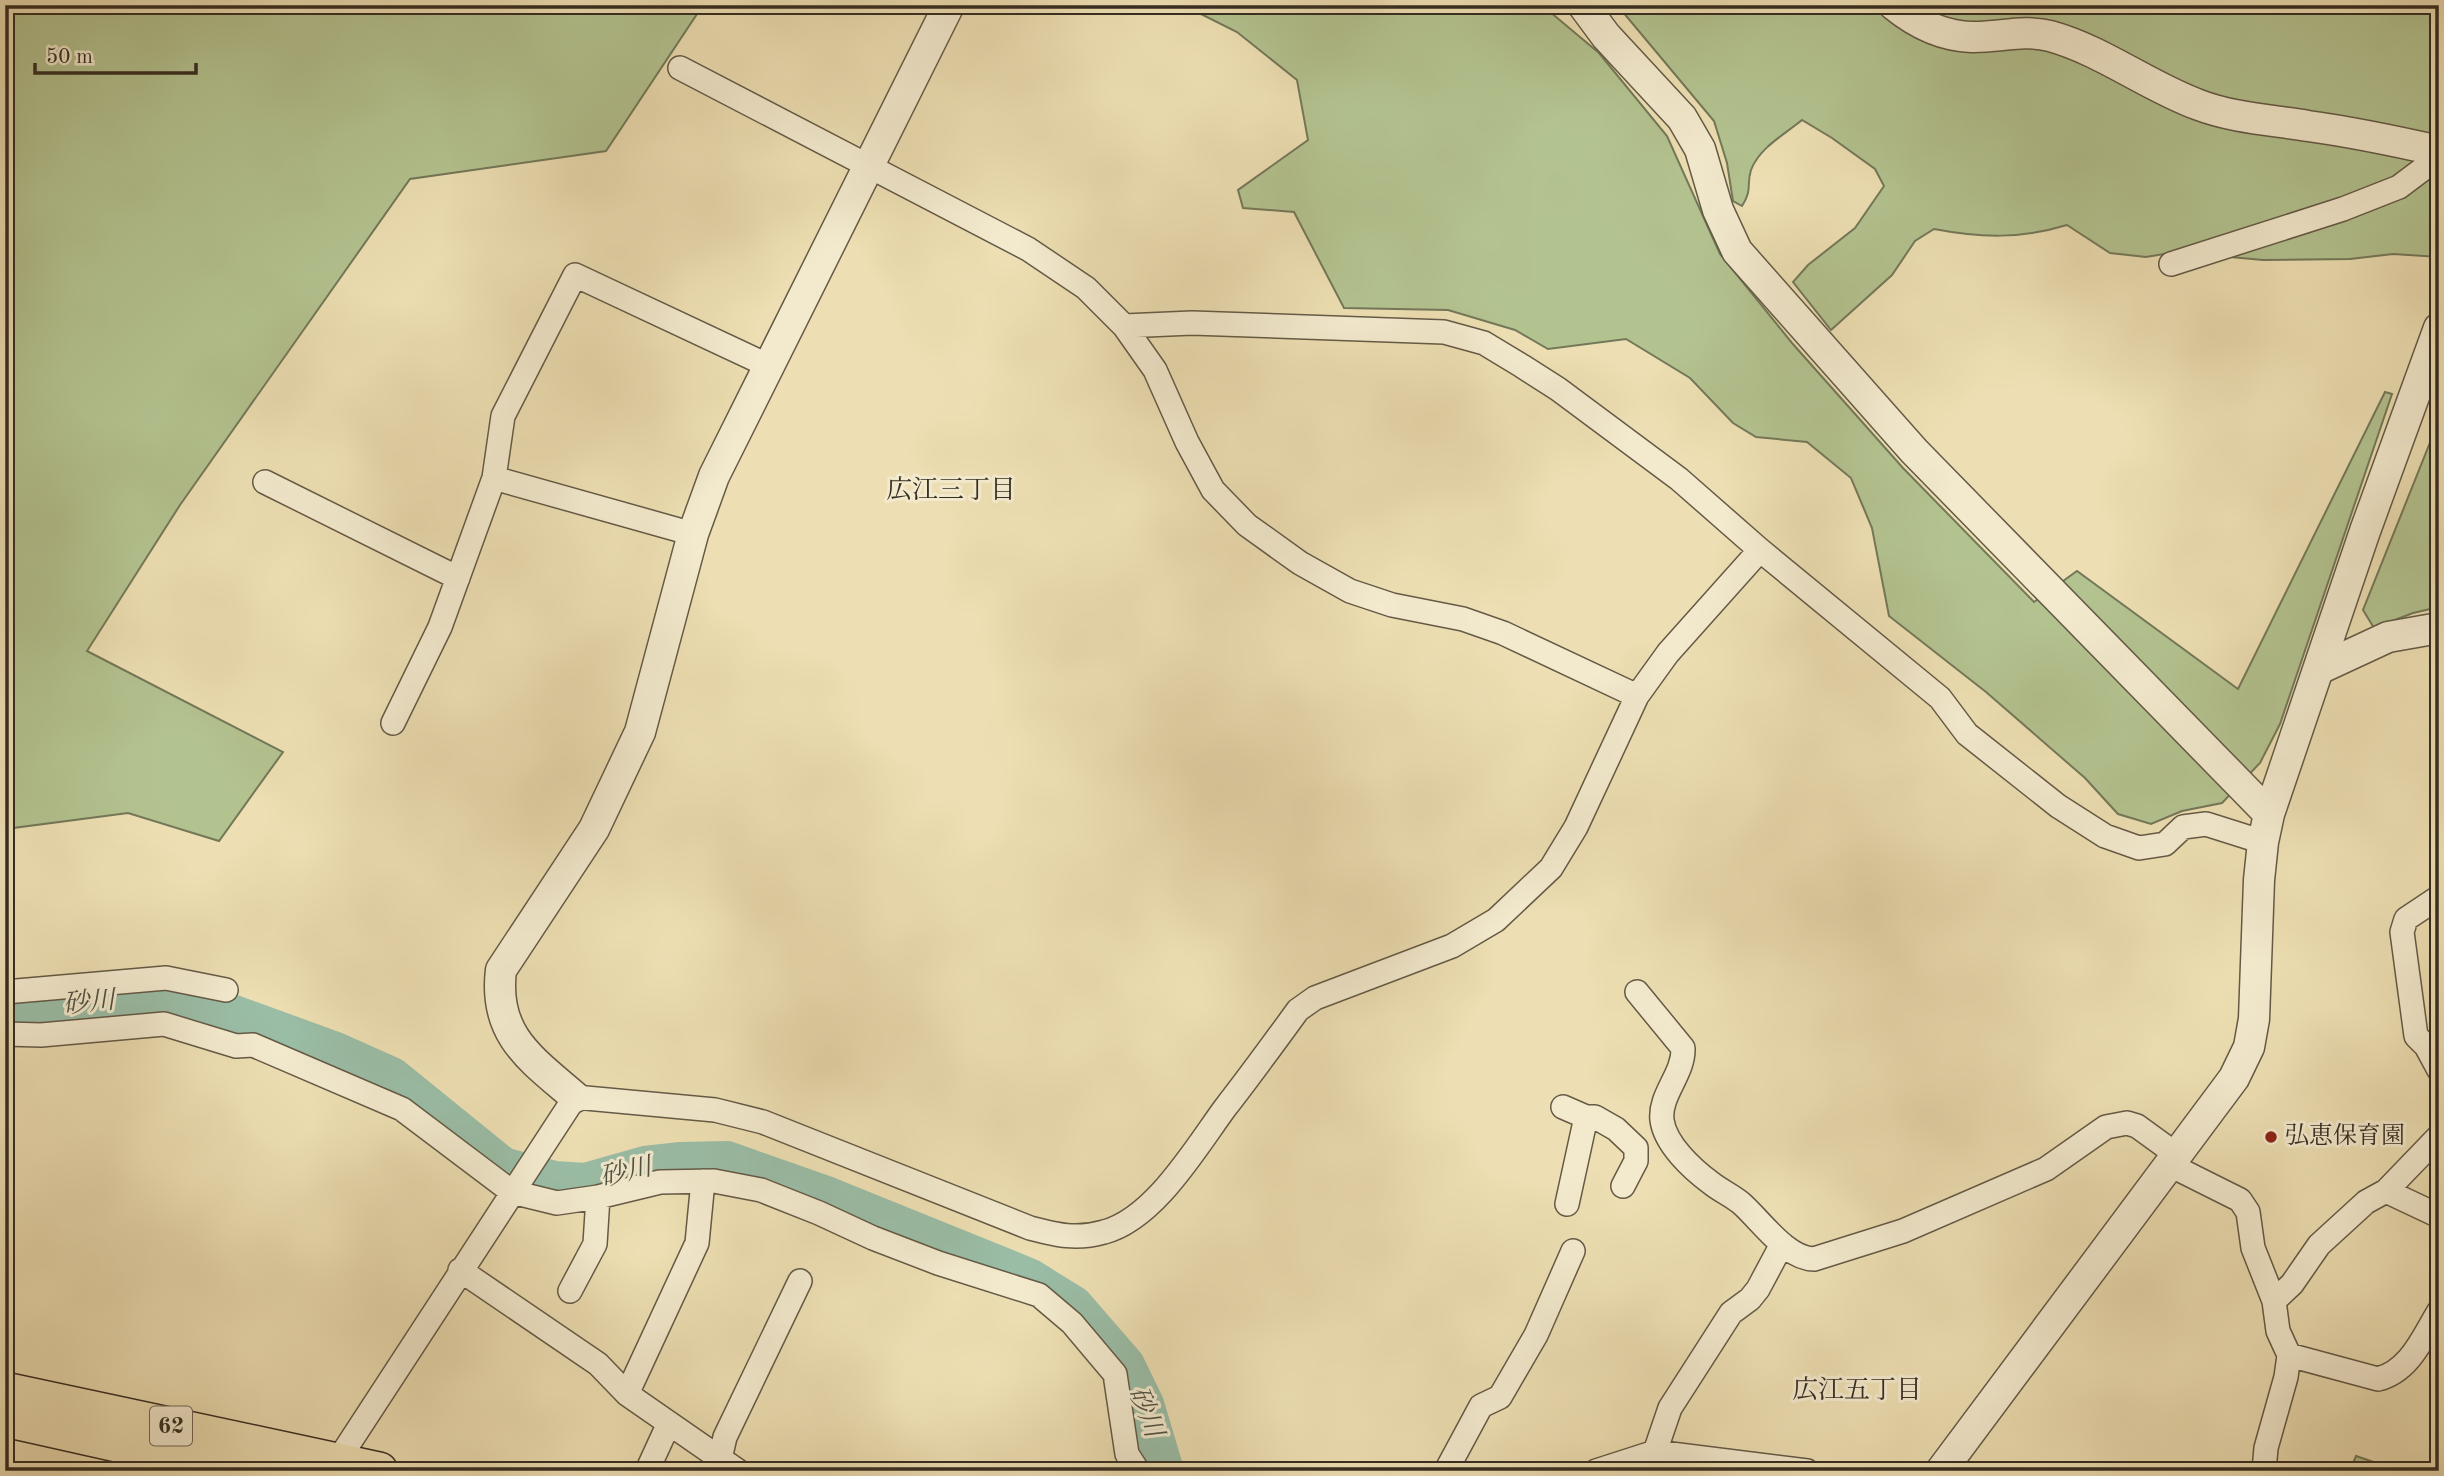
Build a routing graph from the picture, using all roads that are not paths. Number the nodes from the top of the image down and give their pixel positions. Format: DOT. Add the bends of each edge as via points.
graph roads {
  1 [pos="948,5"];
  2 [pos="1583,5"];
  3 [pos="1894,5"];
  4 [pos="680,68"];
  5 [pos="2439,151"];
  6 [pos="2439,157"];
  7 [pos="868,166"];
  8 [pos="2171,264"];
  9 [pos="1124,326"];
  10 [pos="2439,328"];
  11 [pos="769,366"];
  12 [pos="494,478"];
  13 [pos="265,482"];
  14 [pos="693,534"];
  15 [pos="1760,550"];
  16 [pos="458,578"];
  17 [pos="2439,628"];
  18 [pos="2319,669"];
  19 [pos="1637,696"];
  20 [pos="393,723"];
  21 [pos="2266,828"];
  22 [pos="2439,897"];
  23 [pos="226,990"];
  24 [pos="5,992"];
  25 [pos="1637,992"];
  26 [pos="5,1034"];
  27 [pos="2439,1070"];
  28 [pos="575,1097"];
  29 [pos="1563,1107"];
  30 [pos="1586,1117"];
  31 [pos="2439,1136"];
  32 [pos="1668,1138"];
  33 [pos="1636,1147"];
  34 [pos="2173,1160"];
  35 [pos="703,1181"];
  36 [pos="1623,1186"];
  37 [pos="2386,1191"];
  38 [pos="512,1192"];
  39 [pos="598,1197"];
  40 [pos="1567,1204"];
  41 [pos="2439,1216"];
  42 [pos="1782,1244"];
  43 [pos="1573,1251"];
  44 [pos="460,1270"];
  45 [pos="800,1281"];
  46 [pos="570,1291"];
  47 [pos="2274,1301"];
  48 [pos="2439,1311"];
  49 [pos="2289,1355"];
  50 [pos="5,1391"];
  51 [pos="627,1394"];
  52 [pos="5,1418"];
  53 [pos="668,1423"];
  54 [pos="1655,1452"];
  55 [pos="729,1465"];
  56 [pos="334,1466"];
  57 [pos="242,1471"];
  58 [pos="379,1471"];
  59 [pos="647,1471"];
  60 [pos="1138,1471"];
  61 [pos="1446,1471"];
  62 [pos="1596,1471"];
  63 [pos="1807,1471"];
  64 [pos="1941,1471"];
  65 [pos="2264,1471"];
  1 -- 7 [label="street"];
  2 -- 21 [label="street" via="1682,117 1700,149 1718,210 1737,251 1914,451"];
  3 -- 5 [label="street" via="1939,31 1970,37 2036,34 2075,43 2201,106"];
  4 -- 7 [label="street"];
  6 -- 8 [label="street" via="2399,187"];
  7 -- 9 [label="street" via="1028,249 1086,288"];
  7 -- 11 [label="street"];
  9 -- 15 [label="street" via="1192,323 1444,332 1484,343 1558,389 1679,479"];
  9 -- 19 [label="street" via="1155,370 1213,490 1247,525 1350,591 1503,633"];
  10 -- 18 [label="street"];
  11 -- 12 [label="street" via="575,275 502,416"];
  11 -- 14 [label="street" via="714,476"];
  12 -- 14 [label="street"];
  12 -- 16 [label="street"];
  13 -- 16 [label="street"];
  14 -- 28 [label="street" via="639,732 594,829 502,970 503,1017 514,1038"];
  15 -- 19 [label="street" via="1668,653"];
  15 -- 21 [label="street" via="1940,698 1967,734 2058,806 2105,836 2139,848 2165,844 2183,827"];
  16 -- 20 [label="street" via="440,627"];
  17 -- 18 [label="street" via="2388,637"];
  18 -- 21 [label="street"];
  19 -- 28 [label="street" via="1576,827 1551,868 1496,920 1452,946 1315,998 1298,1010 1157,1196 1133,1218 1105,1232 1068,1238 1030,1228 763,1122 716,1110"];
  21 -- 34 [label="street" via="2249,1047 2234,1078"];
  22 -- 27 [label="street" via="2406,919 2402,932 2416,1036"];
  23 -- 24 [label="street" via="166,978"];
  25 -- 32 [label="street" via="1683,1048 1684,1059 1662,1107"];
  26 -- 38 [label="street" via="164,1024 236,1046 253,1045 401,1109"];
  28 -- 38 [label="street"];
  29 -- 30 [label="street"];
  30 -- 33 [label="street" via="1595,1116"];
  30 -- 40 [label="street"];
  31 -- 37 [label="street"];
  32 -- 33 [label="street"];
  32 -- 42 [label="street" via="1709,1182 1741,1203"];
  33 -- 36 [label="street" via="1636,1161"];
  34 -- 42 [label="street" via="2137,1126 2106,1127 2046,1169 1903,1231 1814,1259 1804,1259"];
  34 -- 47 [label="street" via="2239,1200 2248,1212 2253,1248"];
  34 -- 64 [label="street"];
  35 -- 39 [label="street" via="660,1182"];
  35 -- 51 [label="street" via="697,1243"];
  35 -- 60 [label="street" via="761,1190 938,1263 1039,1295 1072,1322 1115,1374 1127,1454"];
  37 -- 41 [label="street"];
  37 -- 47 [label="street" via="2366,1202 2319,1245"];
  38 -- 39 [label="street" via="557,1203"];
  38 -- 44 [label="street"];
  39 -- 46 [label="street" via="595,1244"];
  42 -- 54 [label="street" via="1758,1289 1731,1313 1670,1408"];
  43 -- 61 [label="street" via="1536,1335 1500,1397 1480,1406"];
  44 -- 51 [label="street" via="597,1364"];
  44 -- 56 [label="street"];
  45 -- 55 [label="street" via="725,1437"];
  47 -- 49 [label="street" via="2278,1331"];
  48 -- 49 [label="street" via="2404,1366 2391,1376 2378,1379"];
  49 -- 65 [label="street"];
  50 -- 56 [label="main road, 62"];
  51 -- 53 [label="street"];
  52 -- 57 [label="main road, 62"];
  53 -- 55 [label="street"];
  53 -- 59 [label="street"];
  54 -- 62 [label="street"];
  54 -- 63 [label="street"];
  56 -- 58 [label="main road, 62"];
}
